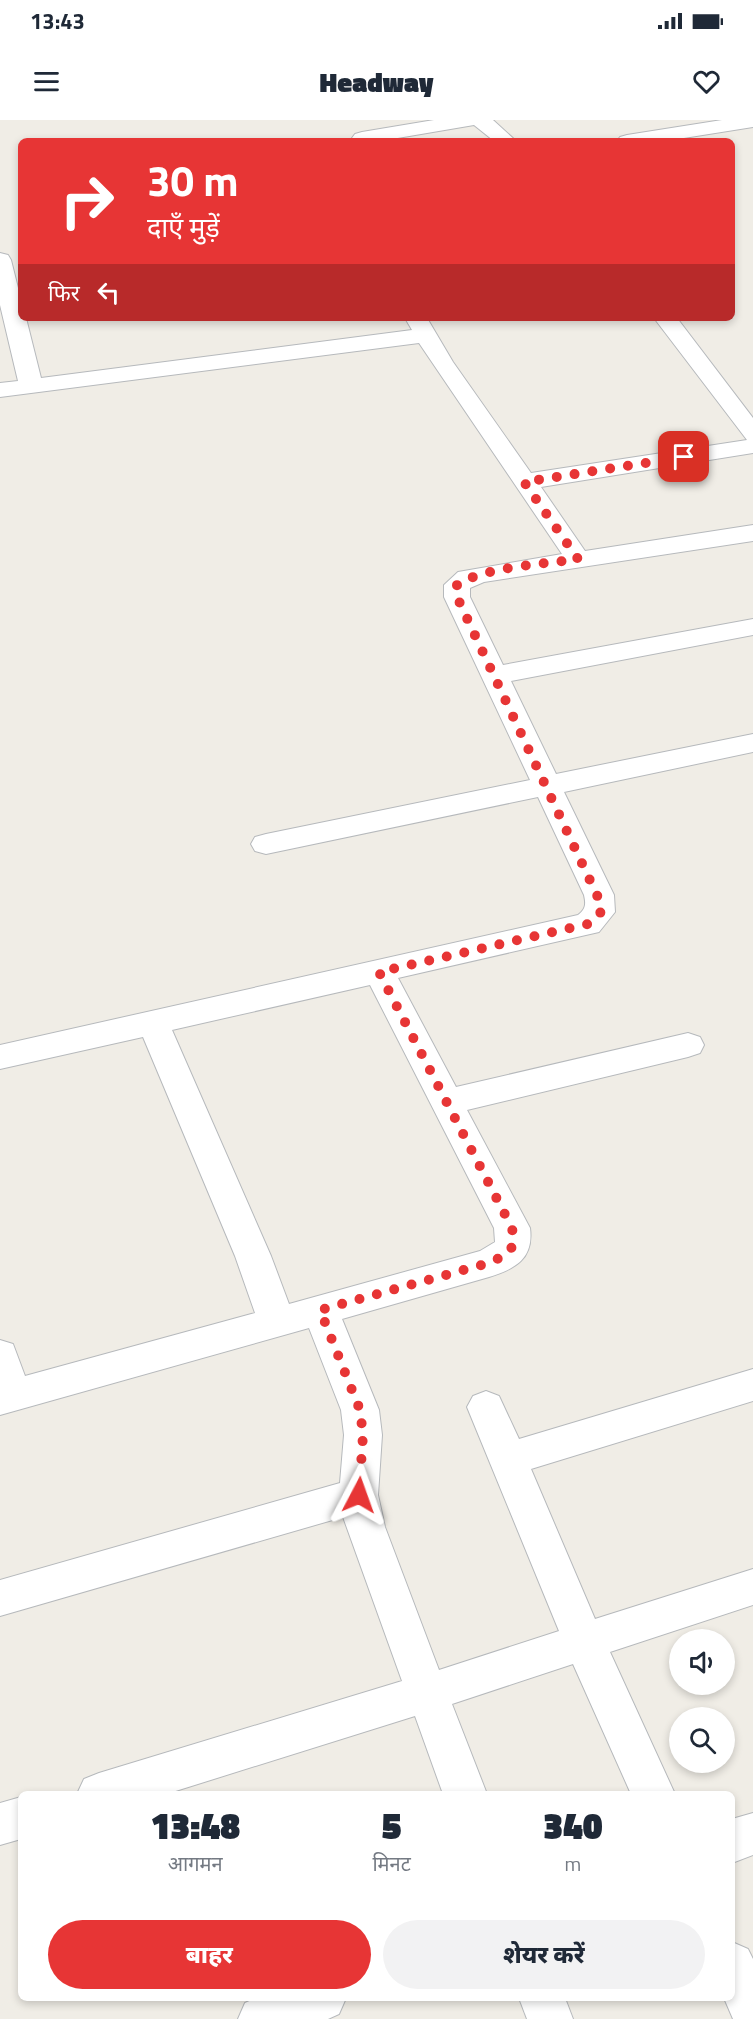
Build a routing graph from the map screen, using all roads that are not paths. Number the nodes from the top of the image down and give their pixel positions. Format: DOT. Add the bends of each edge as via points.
graph roads {
  1 [pos="348,120"];
  2 [pos="469,120"];
  3 [pos="481,120"];
  4 [pos="753,121"];
  5 [pos="362,138"];
  6 [pos="369,138"];
  7 [pos="502,138"];
  8 [pos="646,138"];
  9 [pos="0,260"];
  10 [pos="3,285"];
  11 [pos="666,321"];
  12 [pos="421,326"];
  13 [pos="30,386"];
  14 [pos="0,390"];
  15 [pos="753,434"];
  16 [pos="753,446"];
  17 [pos="524,482"];
  18 [pos="753,533"];
  19 [pos="578,559"];
  20 [pos="753,627"];
  21 [pos="495,675"];
  22 [pos="753,743"];
  23 [pos="546,784"];
  24 [pos="266,844"];
  25 [pos="379,972"];
  26 [pos="153,1023"];
  27 [pos="688,1045"];
  28 [pos="0,1057"];
  29 [pos="447,1102"];
  30 [pos="320,1310"];
  31 [pos="278,1322"];
  32 [pos="0,1355"];
  33 [pos="753,1385"];
  34 [pos="6,1398"];
  35 [pos="486,1407"];
  36 [pos="508,1459"];
  37 [pos="359,1495"];
  38 [pos="753,1587"];
  39 [pos="0,1598"];
  40 [pos="584,1642"];
  41 [pos="427,1693"];
  42 [pos="109,1791"];
  43 [pos="464,1791"];
  44 [pos="652,1791"];
  45 [pos="18,1819"];
  46 [pos="0,1824"];
  47 [pos="753,1834"];
  48 [pos="735,1840"];
  49 [pos="735,1972"];
  50 [pos="314,2001"];
  51 [pos="543,2001"];
  52 [pos="753,2011"];
  53 [pos="261,2019"];
  54 [pos="550,2019"];
  1 -- 5 [label="street"];
  2 -- 6 [label="street"];
  3 -- 7 [label="street"];
  4 -- 8 [label="street"];
  9 -- 10 [label="street"];
  10 -- 13 [label="street"];
  11 -- 15 [label="street"];
  12 -- 13 [label="street"];
  12 -- 17 [label="street"];
  13 -- 14 [label="street"];
  16 -- 17 [label="street"];
  17 -- 19 [label="street"];
  18 -- 19 [label="street"];
  19 -- 21 [label="street" via="484,574 457,585 457,597"];
  20 -- 21 [label="street"];
  21 -- 23 [label="street"];
  22 -- 23 [label="street"];
  23 -- 24 [label="street"];
  23 -- 25 [label="street" via="599,896 600,914 588,924 568,930"];
  25 -- 26 [label="street"];
  25 -- 29 [label="street"];
  26 -- 28 [label="street"];
  26 -- 31 [label="street"];
  27 -- 29 [label="street"];
  29 -- 30 [label="street" via="512,1228 514,1243 508,1254 489,1263"];
  30 -- 31 [label="street"];
  30 -- 37 [label="street" via="360,1410 363,1435"];
  31 -- 34 [label="street"];
  32 -- 34 [label="street"];
  33 -- 36 [label="street"];
  35 -- 36 [label="street"];
  36 -- 40 [label="street"];
  37 -- 39 [label="street"];
  37 -- 41 [label="street" via="365,1527"];
  38 -- 40 [label="street"];
  40 -- 41 [label="street"];
  40 -- 44 [label="street"];
  41 -- 42 [label="street"];
  41 -- 43 [label="street"];
  45 -- 46 [label="street"];
  47 -- 48 [label="street"];
  49 -- 52 [label="street"];
  50 -- 53 [label="street"];
  51 -- 54 [label="street"];
}
